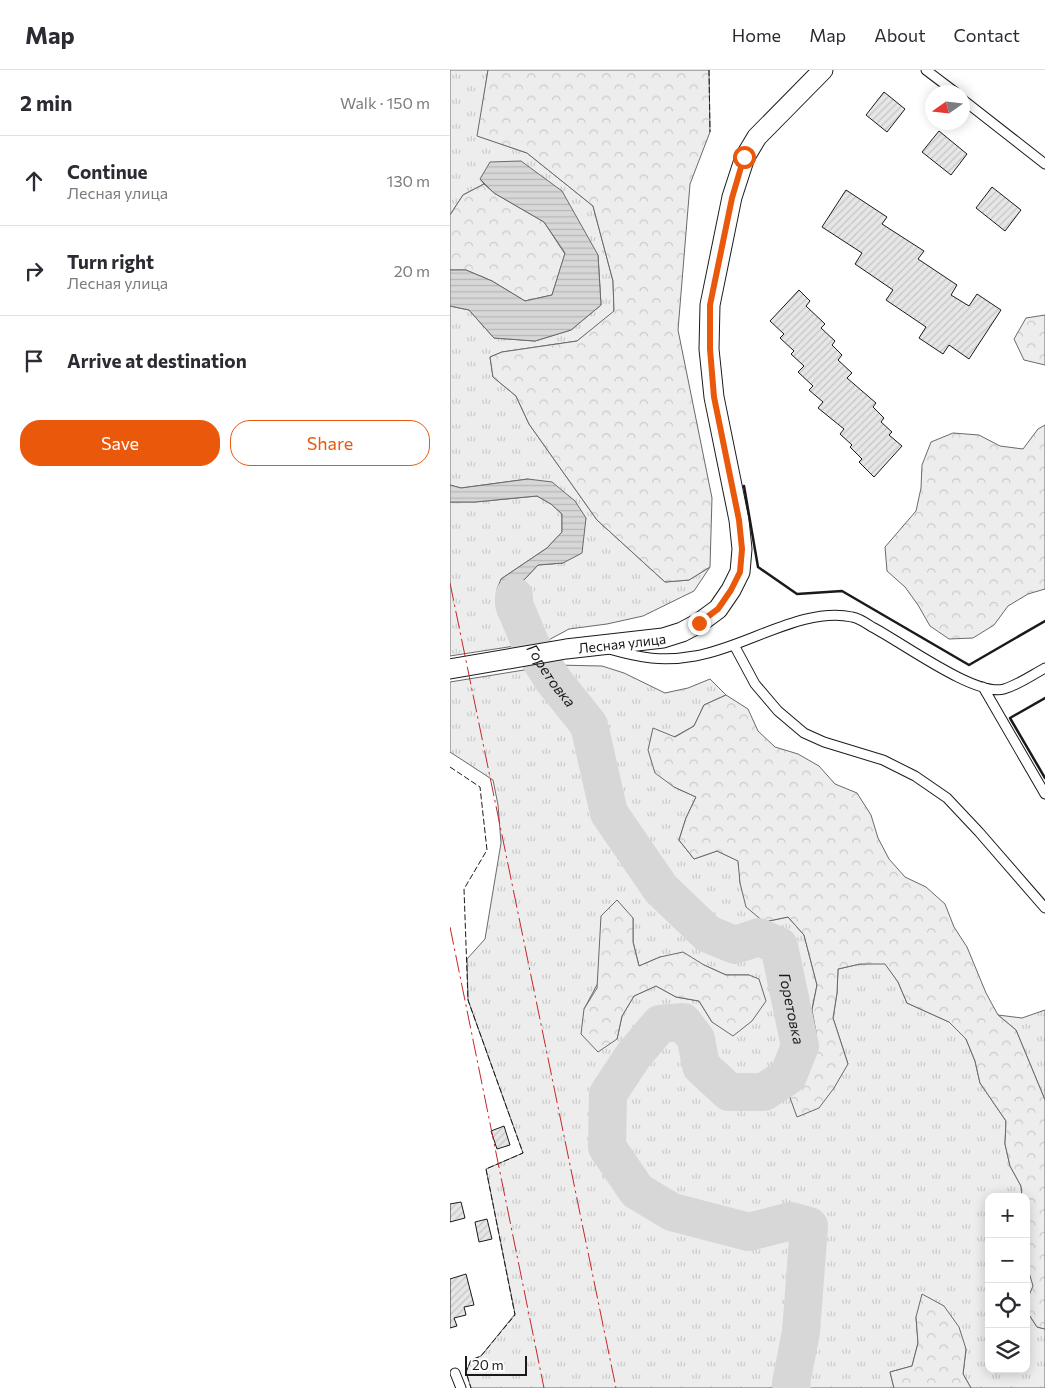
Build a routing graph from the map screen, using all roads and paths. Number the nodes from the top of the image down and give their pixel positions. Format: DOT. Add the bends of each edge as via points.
graph roads {
  1 [pos="823,70"];
  2 [pos="926,70"];
  3 [pos="946,85"];
  4 [pos="970,105"];
  5 [pos="1045,164"];
  6 [pos="594,645"];
  7 [pos="734,646"];
  8 [pos="1045,668"];
  9 [pos="450,669"];
  10 [pos="983,687"];
  11 [pos="1045,794"];
  12 [pos="1045,908"];
  13 [pos="455,1373"];
  14 [pos="461,1388"];
  1 -- 6 [label="street, Лесная улица" via="757,137 744,157 732,198 710,305 714,397 739,520 740,572 718,609 682,632 662,638"];
  2 -- 3 [label="lane"];
  4 -- 5 [label="lane"];
  6 -- 7 [label="lane" via="666,660"];
  6 -- 9 [label="street, Лесная улица"];
  7 -- 10 [label="lane" via="798,621 831,614 853,617 960,679"];
  7 -- 12 [label="lane" via="756,684 778,712 804,733 883,760 915,776 947,798"];
  8 -- 10 [label="lane" via="1003,690"];
  10 -- 11 [label="lane"];
  13 -- 14 [label="lane"];
}
